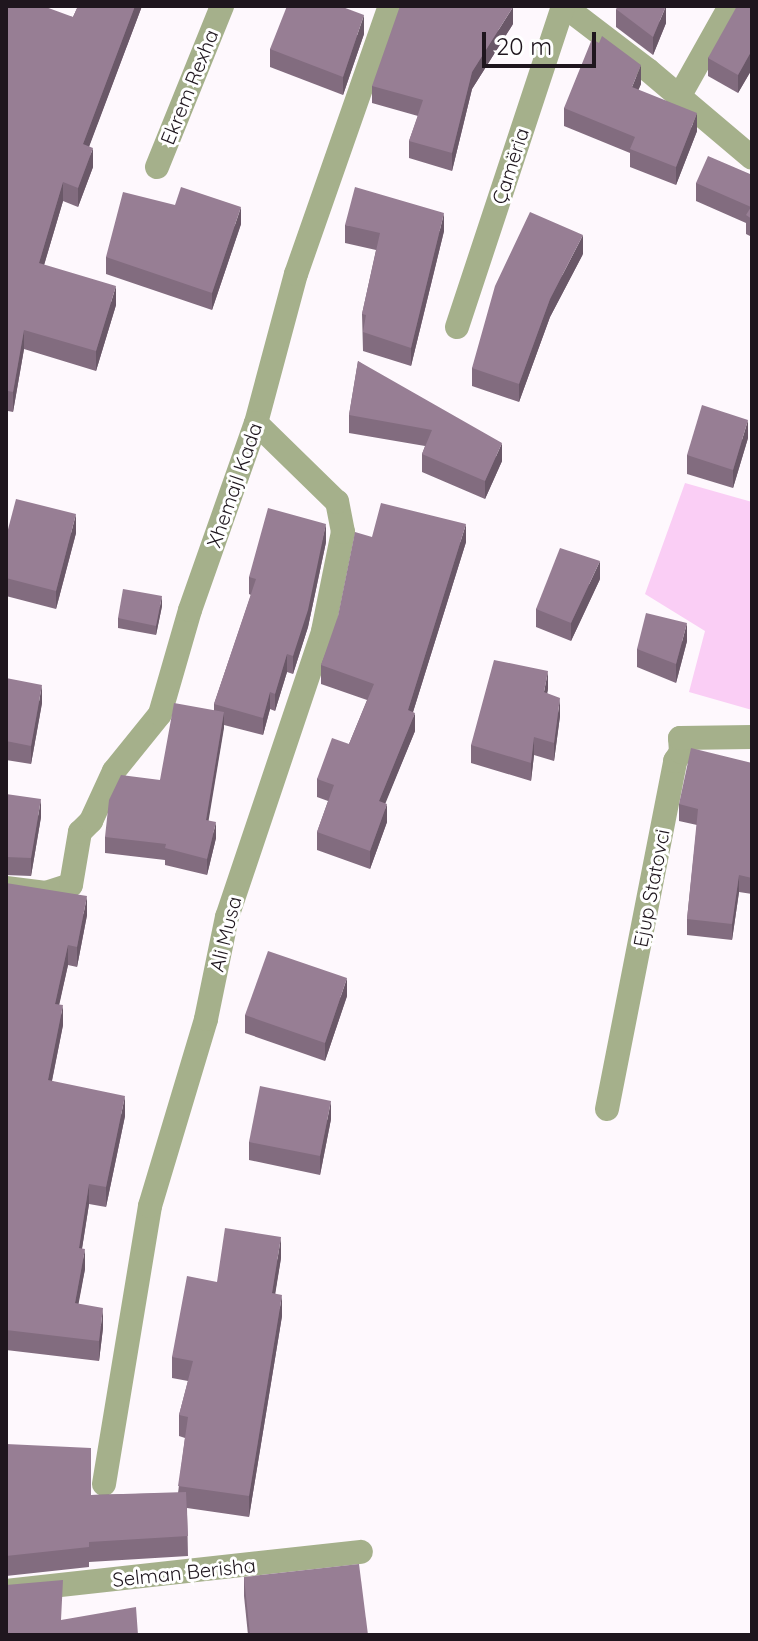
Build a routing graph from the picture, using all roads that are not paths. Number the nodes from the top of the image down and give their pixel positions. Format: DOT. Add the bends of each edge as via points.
graph roads {
  1 [pos="222,6"];
  2 [pos="390,6"];
  3 [pos="564,6"];
  4 [pos="730,6"];
  5 [pos="679,97"];
  6 [pos="752,158"];
  7 [pos="157,167"];
  8 [pos="457,327"];
  9 [pos="256,423"];
  10 [pos="752,737"];
  11 [pos="6,888"];
  12 [pos="607,1109"];
  13 [pos="104,1484"];
  14 [pos="361,1552"];
  15 [pos="6,1591"];
  1 -- 7 [label="street, Ekrem Rexha"];
  2 -- 9 [label="street, Xhemajl Kada" via="300,261"];
  3 -- 5 [label="street"];
  3 -- 8 [label="street, Çamëria"];
  4 -- 5 [label="street"];
  5 -- 6 [label="street"];
  9 -- 11 [label="street, Xhemajl Kada" via="190,610 160,714 114,771 91,821 80,832 71,885 46,893"];
  9 -- 13 [label="street, Ali Musa" via="337,502 343,532 323,631 227,917 206,1019 150,1206"];
  10 -- 12 [label="street, Ejup Statovci" via="680,738"];
  14 -- 15 [label="street, Selman Berisha"];
}
